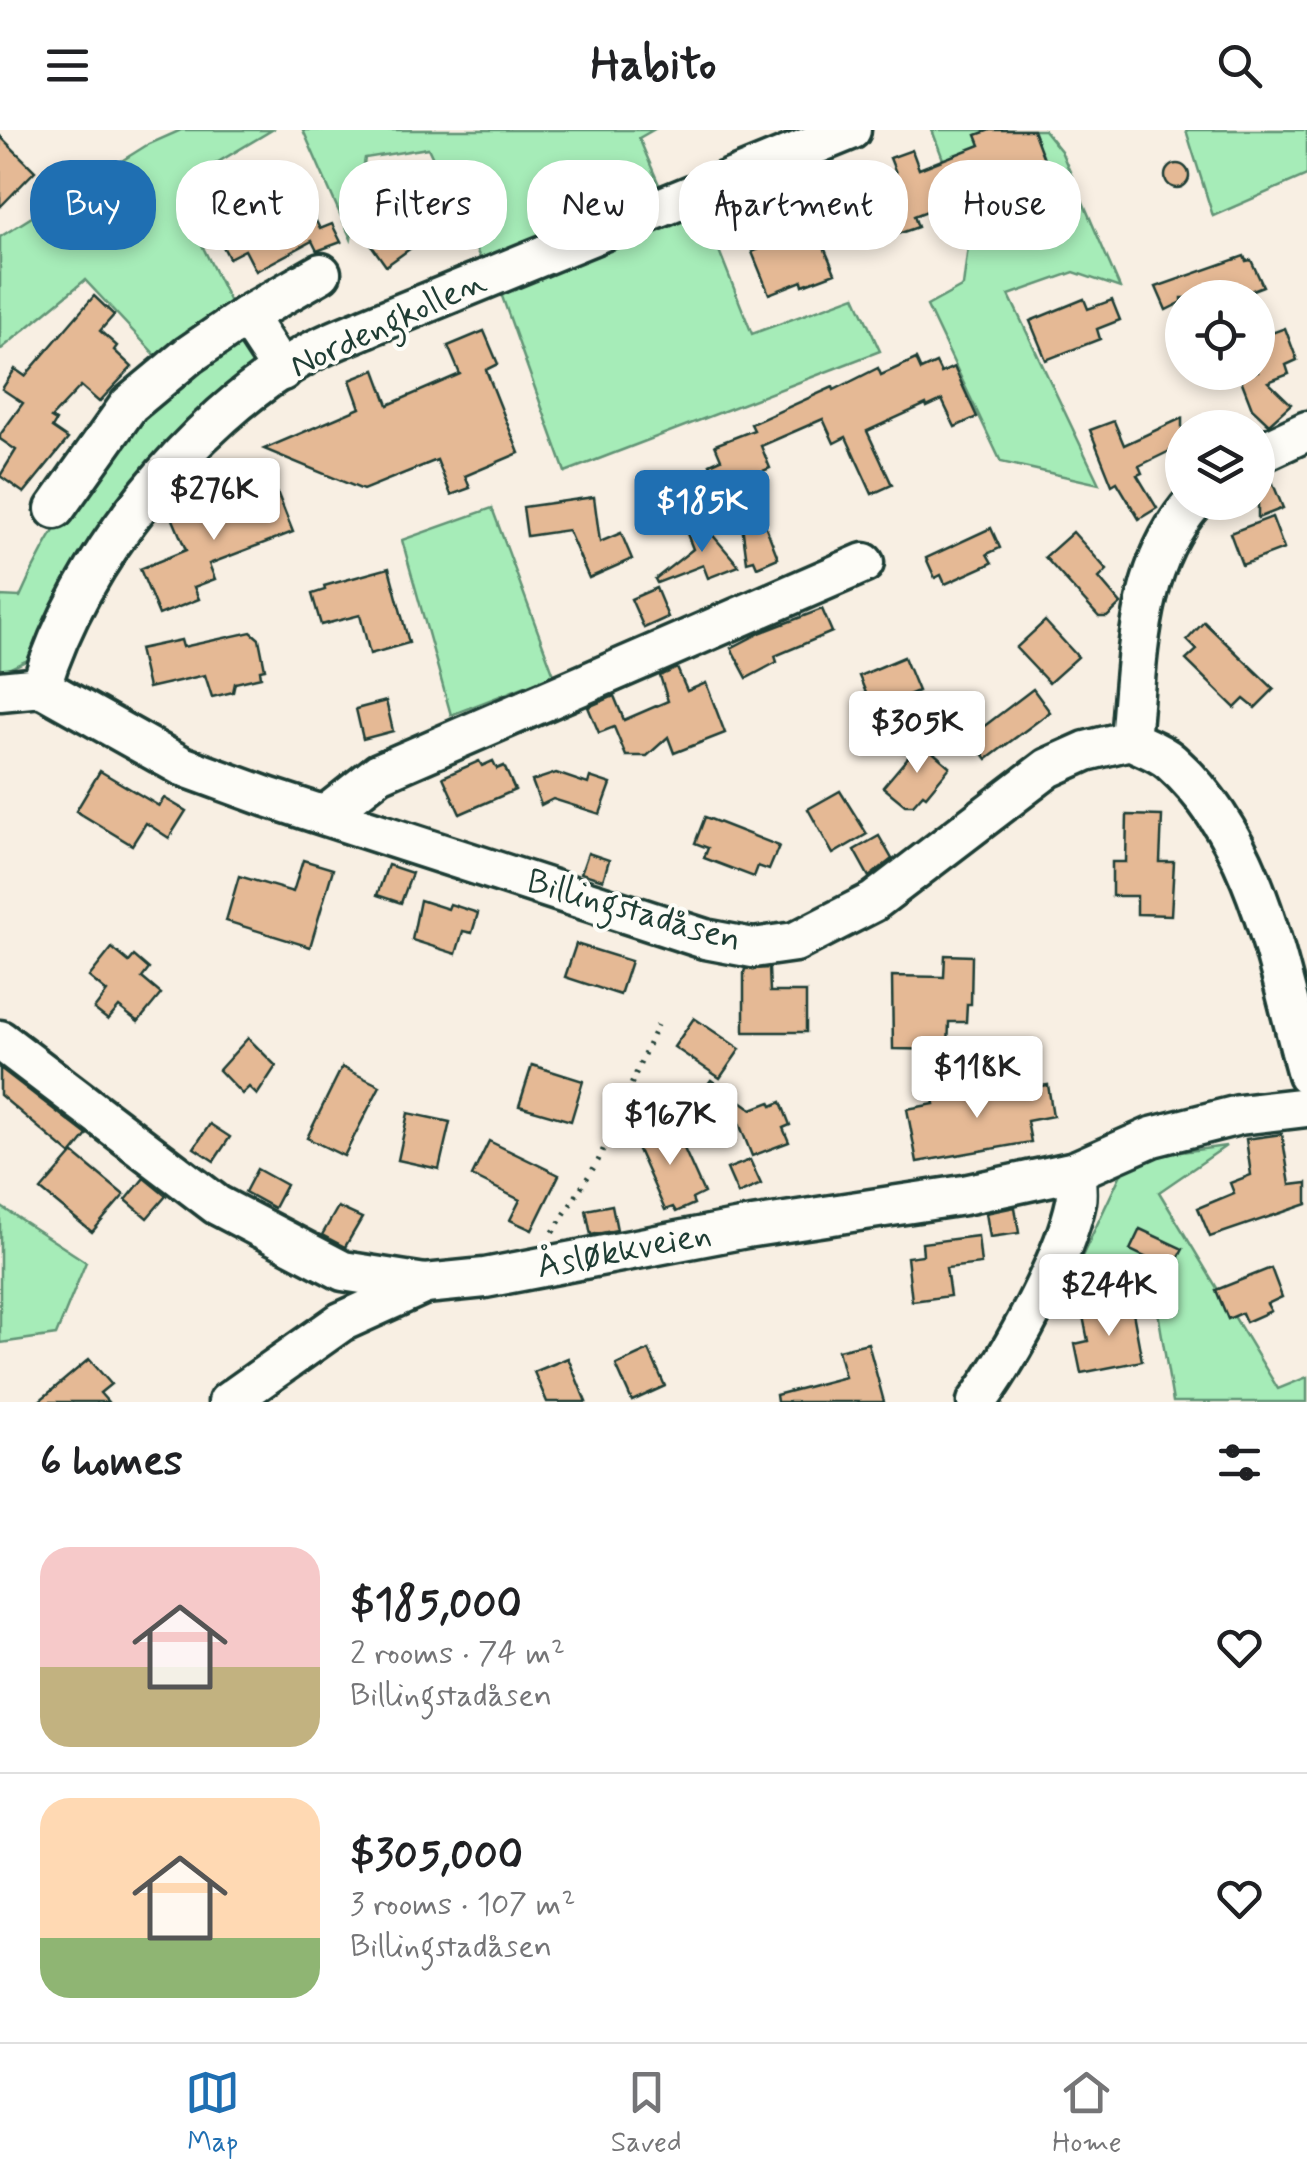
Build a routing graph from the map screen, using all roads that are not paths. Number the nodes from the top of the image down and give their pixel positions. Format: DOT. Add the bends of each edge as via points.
graph roads {
  1 [pos="850,130"];
  2 [pos="321,273"];
  3 [pos="246,316"];
  4 [pos="282,371"];
  5 [pos="1307,430"];
  6 [pos="1275,446"];
  7 [pos="55,509"];
  8 [pos="1181,520"];
  9 [pos="864,563"];
  10 [pos="41,688"];
  11 [pos="0,691"];
  12 [pos="1130,740"];
  13 [pos="327,814"];
  14 [pos="0,1040"];
  15 [pos="1307,1074"];
  16 [pos="1307,1107"];
  17 [pos="1075,1171"];
  18 [pos="342,1271"];
  19 [pos="425,1284"];
  20 [pos="341,1322"];
  21 [pos="228,1402"];
  22 [pos="977,1402"];
  1 -- 4 [label="street, Nordengkollen" via="370,326"];
  2 -- 3 [label="street"];
  3 -- 4 [label="street"];
  3 -- 7 [label="street" via="129,405"];
  4 -- 10 [label="street, Nordengkollen" via="198,438 130,517 64,623"];
  5 -- 6 [label="street"];
  8 -- 12 [label="street" via="1146,594"];
  9 -- 13 [label="street" via="379,773"];
  10 -- 11 [label="street"];
  10 -- 13 [label="street, Billingstadåsen" via="182,766"];
  12 -- 13 [label="street, Billingstadåsen" via="1048,768 873,902 795,942 753,948 704,939"];
  12 -- 15 [label="street" via="1168,759 1213,806 1238,848"];
  14 -- 18 [label="street, Åsløkkveien" via="217,1205"];
  16 -- 17 [label="street, Åsløkkveien" via="1239,1115 1152,1137"];
  17 -- 19 [label="street, Åsløkkveien"];
  17 -- 22 [label="street" via="1070,1223 1029,1316"];
  18 -- 19 [label="street, Åsløkkveien"];
  18 -- 20 [label="street"];
  19 -- 20 [label="street"];
  20 -- 21 [label="street"];
}
